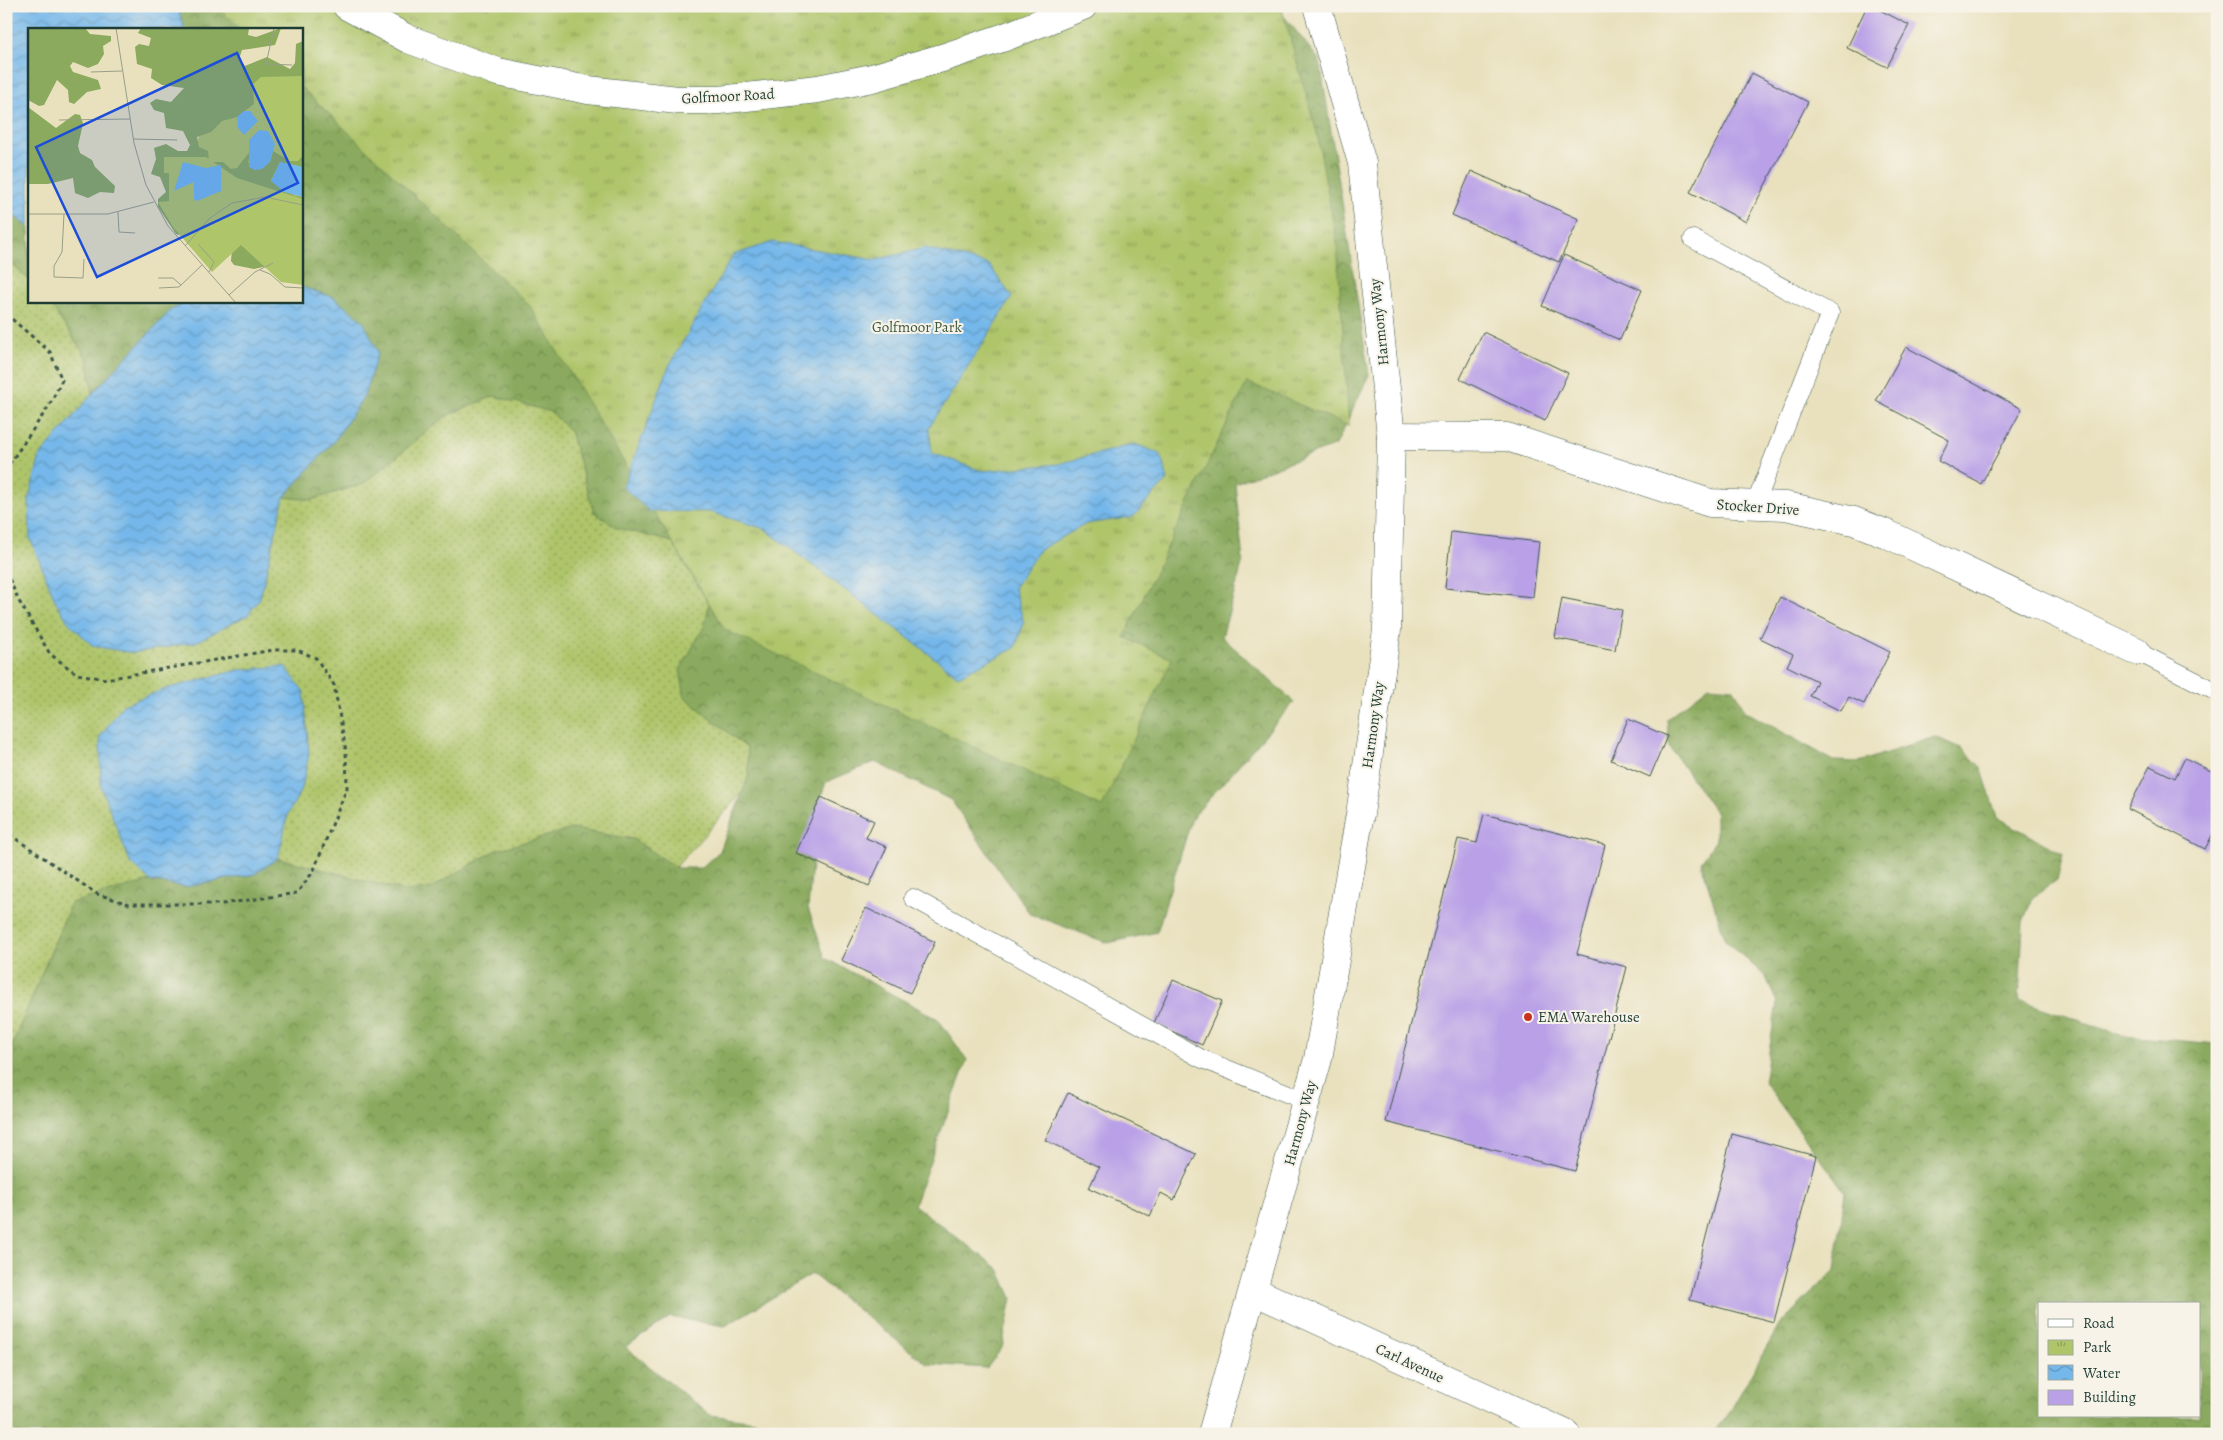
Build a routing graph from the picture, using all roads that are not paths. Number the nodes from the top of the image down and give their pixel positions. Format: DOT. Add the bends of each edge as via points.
graph roads {
  1 [pos="347,6"];
  2 [pos="1083,6"];
  3 [pos="1317,6"];
  4 [pos="1693,238"];
  5 [pos="1390,436"];
  6 [pos="1755,505"];
  7 [pos="2136,651"];
  8 [pos="2217,692"];
  9 [pos="913,898"];
  10 [pos="1306,1101"];
  11 [pos="1254,1291"];
  12 [pos="1212,1434"];
  13 [pos="1566,1434"];
  1 -- 2 [label="street, Golfmoor Road" via="408,39 498,72 588,90 678,100 720,100 818,89 872,78 996,40"];
  3 -- 5 [label="street, Harmony Way" via="1362,163"];
  4 -- 6 [label="lane" via="1830,313"];
  5 -- 6 [label="street, Stocker Drive" via="1507,436 1710,504"];
  5 -- 10 [label="street, Harmony Way" via="1387,630 1360,814 1318,1059"];
  6 -- 7 [label="street, Stocker Drive" via="1786,506 1854,521"];
  7 -- 8 [label="lane"];
  9 -- 10 [label="lane" via="1200,1058"];
  10 -- 11 [label="street, Harmony Way"];
  11 -- 12 [label="street, Harmony Way"];
  11 -- 13 [label="street, Carl Avenue"];
}
